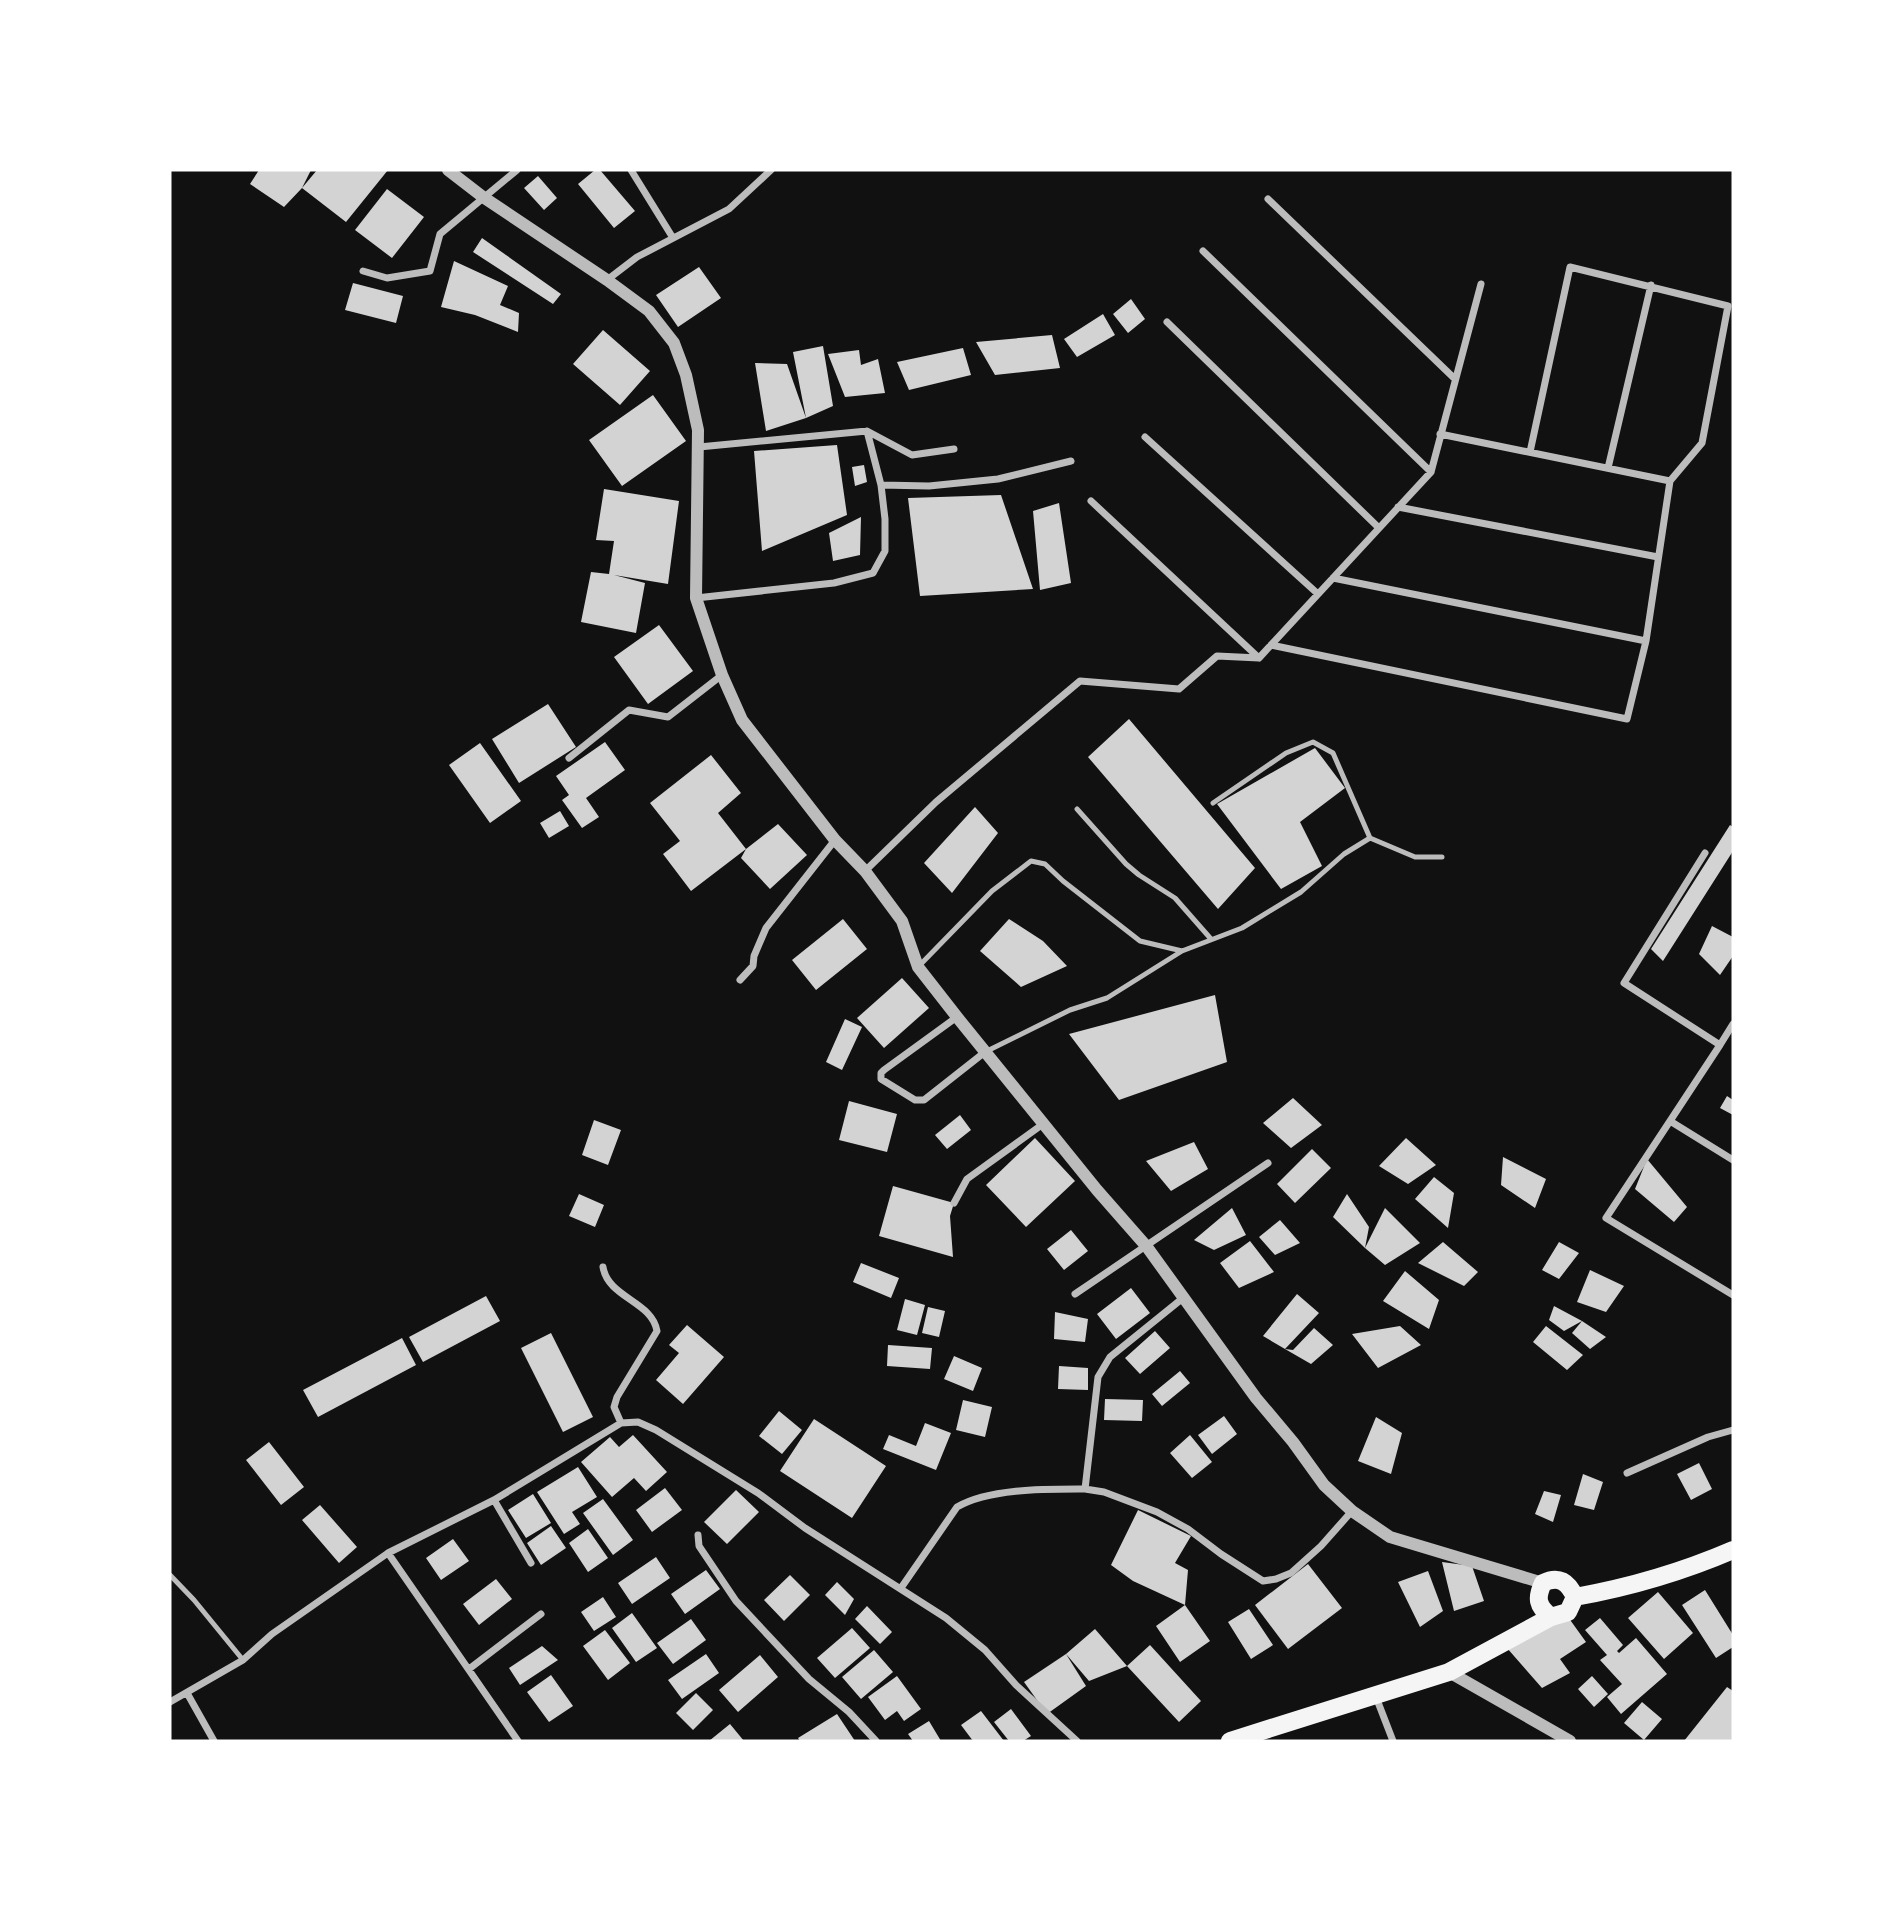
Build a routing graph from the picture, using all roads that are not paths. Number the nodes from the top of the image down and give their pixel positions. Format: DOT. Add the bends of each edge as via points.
graph roads {
  1 [pos="448,170"];
  2 [pos="517,170"];
  3 [pos="631,170"];
  4 [pos="771,170"];
  5 [pos="483,197"];
  6 [pos="1268,200"];
  7 [pos="673,238"];
  8 [pos="1203,251"];
  9 [pos="362,271"];
  10 [pos="607,280"];
  11 [pos="1481,284"];
  12 [pos="1651,285"];
  13 [pos="1167,322"];
  14 [pos="1455,379"];
  15 [pos="867,432"];
  16 [pos="1440,434"];
  17 [pos="1145,437"];
  18 [pos="699,447"];
  19 [pos="954,449"];
  20 [pos="1530,452"];
  21 [pos="1071,461"];
  22 [pos="1608,468"];
  23 [pos="1430,472"];
  24 [pos="1670,481"];
  25 [pos="881,485"];
  26 [pos="1091,502"];
  27 [pos="1398,507"];
  28 [pos="1379,528"];
  29 [pos="1658,556"];
  30 [pos="1333,578"];
  31 [pos="1318,594"];
  32 [pos="696,598"];
  33 [pos="1646,641"];
  34 [pos="1271,645"];
  35 [pos="1259,658"];
  36 [pos="722,676"];
  37 [pos="569,758"];
  38 [pos="1213,803"];
  39 [pos="1077,809"];
  40 [pos="1370,838"];
  41 [pos="835,840"];
  42 [pos="1705,853"];
  43 [pos="1442,857"];
  44 [pos="865,870"];
  45 [pos="1211,939"];
  46 [pos="1182,951"];
  47 [pos="918,967"];
  48 [pos="740,980"];
  49 [pos="957,1017"];
  50 [pos="1733,1024"];
  51 [pos="1720,1045"];
  52 [pos="985,1052"];
  53 [pos="1670,1121"];
  54 [pos="1043,1124"];
  55 [pos="1733,1160"];
  56 [pos="1268,1163"];
  57 [pos="954,1203"];
  58 [pos="1147,1247"];
  59 [pos="603,1267"];
  60 [pos="1075,1294"];
  61 [pos="1733,1295"];
  62 [pos="1183,1298"];
  63 [pos="621,1423"];
  64 [pos="1733,1430"];
  65 [pos="1627,1473"];
  66 [pos="1086,1489"];
  67 [pos="494,1500"];
  68 [pos="1352,1511"];
  69 [pos="698,1535"];
  70 [pos="1733,1550"];
  71 [pos="388,1553"];
  72 [pos="531,1563"];
  73 [pos="170,1574"];
  74 [pos="1543,1583"];
  75 [pos="901,1588"];
  76 [pos="1575,1597"];
  77 [pos="541,1614"];
  78 [pos="1550,1617"];
  79 [pos="243,1660"];
  80 [pos="470,1670"];
  81 [pos="1449,1672"];
  82 [pos="187,1693"];
  83 [pos="1376,1697"];
  84 [pos="170,1702"];
  85 [pos="1238,1740"];
  86 [pos="214,1741"];
  87 [pos="518,1741"];
  88 [pos="876,1741"];
  89 [pos="1077,1741"];
  90 [pos="1393,1741"];
  91 [pos="1570,1741"];
  1 -- 5 [label="street"];
  2 -- 5 [label="street"];
  3 -- 7 [label="street"];
  4 -- 7 [label="street" via="729,209"];
  5 -- 9 [label="street" via="440,234 430,271 387,278"];
  5 -- 10 [label="street"];
  6 -- 14 [label="street"];
  7 -- 10 [label="street" via="636,257"];
  8 -- 23 [label="street"];
  10 -- 18 [label="street" via="649,311 674,343 686,375"];
  11 -- 14 [label="street"];
  12 -- 20 [label="street" via="1570,267"];
  12 -- 22 [label="street"];
  12 -- 24 [label="street" via="1728,306 1702,443"];
  13 -- 28 [label="street"];
  14 -- 16 [label="street"];
  15 -- 18 [label="street"];
  15 -- 19 [label="street" via="912,456"];
  15 -- 25 [label="street"];
  16 -- 20 [label="street"];
  16 -- 23 [label="street"];
  17 -- 31 [label="street"];
  18 -- 32 [label="street"];
  20 -- 22 [label="street"];
  21 -- 25 [label="street" via="998,478 929,486"];
  22 -- 24 [label="street"];
  23 -- 27 [label="street"];
  24 -- 29 [label="street"];
  25 -- 32 [label="street" via="886,551 873,573 834,583"];
  26 -- 35 [label="street"];
  27 -- 28 [label="street"];
  27 -- 29 [label="street"];
  28 -- 30 [label="street"];
  29 -- 33 [label="street"];
  30 -- 31 [label="street"];
  30 -- 33 [label="street"];
  31 -- 34 [label="street"];
  32 -- 36 [label="street"];
  33 -- 34 [label="street" via="1627,719"];
  34 -- 35 [label="street"];
  35 -- 44 [label="street" via="1217,656 1179,689 1080,681 936,802"];
  36 -- 37 [label="street" via="668,717 629,710"];
  36 -- 41 [label="street" via="742,720"];
  38 -- 40 [label="lane" via="1286,753 1312,742 1333,753"];
  39 -- 45 [label="lane" via="1126,864 1175,898"];
  40 -- 43 [label="lane" via="1415,857"];
  40 -- 45 [label="lane" via="1301,892 1242,928"];
  41 -- 44 [label="street"];
  41 -- 48 [label="street" via="766,928 753,966"];
  42 -- 51 [label="street" via="1625,983"];
  44 -- 47 [label="street" via="902,921"];
  45 -- 46 [label="lane"];
  46 -- 47 [label="lane" via="1140,941 1045,864 1031,860 992,891"];
  46 -- 52 [label="lane" via="1107,998 1070,1010"];
  47 -- 49 [label="street"];
  49 -- 52 [label="street"];
  49 -- 52 [label="street" via="884,1070 881,1079 915,1100 923,1100"];
  50 -- 51 [label="street"];
  51 -- 53 [label="street"];
  52 -- 54 [label="street"];
  53 -- 55 [label="street"];
  53 -- 61 [label="street" via="1606,1218"];
  54 -- 57 [label="street" via="967,1179"];
  54 -- 58 [label="street"];
  56 -- 58 [label="street"];
  58 -- 60 [label="street"];
  58 -- 62 [label="street"];
  59 -- 63 [label="street" via="604,1276 620,1294 653,1317 657,1331 617,1397 614,1407"];
  62 -- 66 [label="street" via="1103,1367 1098,1377"];
  62 -- 68 [label="street" via="1324,1485"];
  63 -- 67 [label="street"];
  63 -- 75 [label="street" via="638,1422 656,1430"];
  64 -- 65 [label="street"];
  66 -- 68 [label="street" via="1157,1512 1263,1581 1291,1573"];
  66 -- 75 [label="street" via="1037,1489 970,1499 957,1507"];
  67 -- 71 [label="street"];
  67 -- 72 [label="street"];
  68 -- 74 [label="street" via="1390,1537"];
  69 -- 88 [label="street" via="699,1546 736,1601 809,1679"];
  70 -- 76 [label="highway" via="1670,1575"];
  71 -- 79 [label="street" via="272,1634"];
  71 -- 80 [label="street"];
  73 -- 79 [label="lane"];
  74 -- 76 [label="highway" via="1563,1580"];
  74 -- 78 [label="highway" via="1538,1603"];
  75 -- 89 [label="street" via="985,1650"];
  76 -- 78 [label="highway" via="1568,1612"];
  77 -- 80 [label="street"];
  78 -- 81 [label="highway"];
  79 -- 82 [label="street"];
  80 -- 87 [label="street"];
  81 -- 83 [label="highway"];
  81 -- 91 [label="street"];
  82 -- 84 [label="street"];
  82 -- 86 [label="street"];
  83 -- 85 [label="highway"];
  83 -- 90 [label="street"];
}
